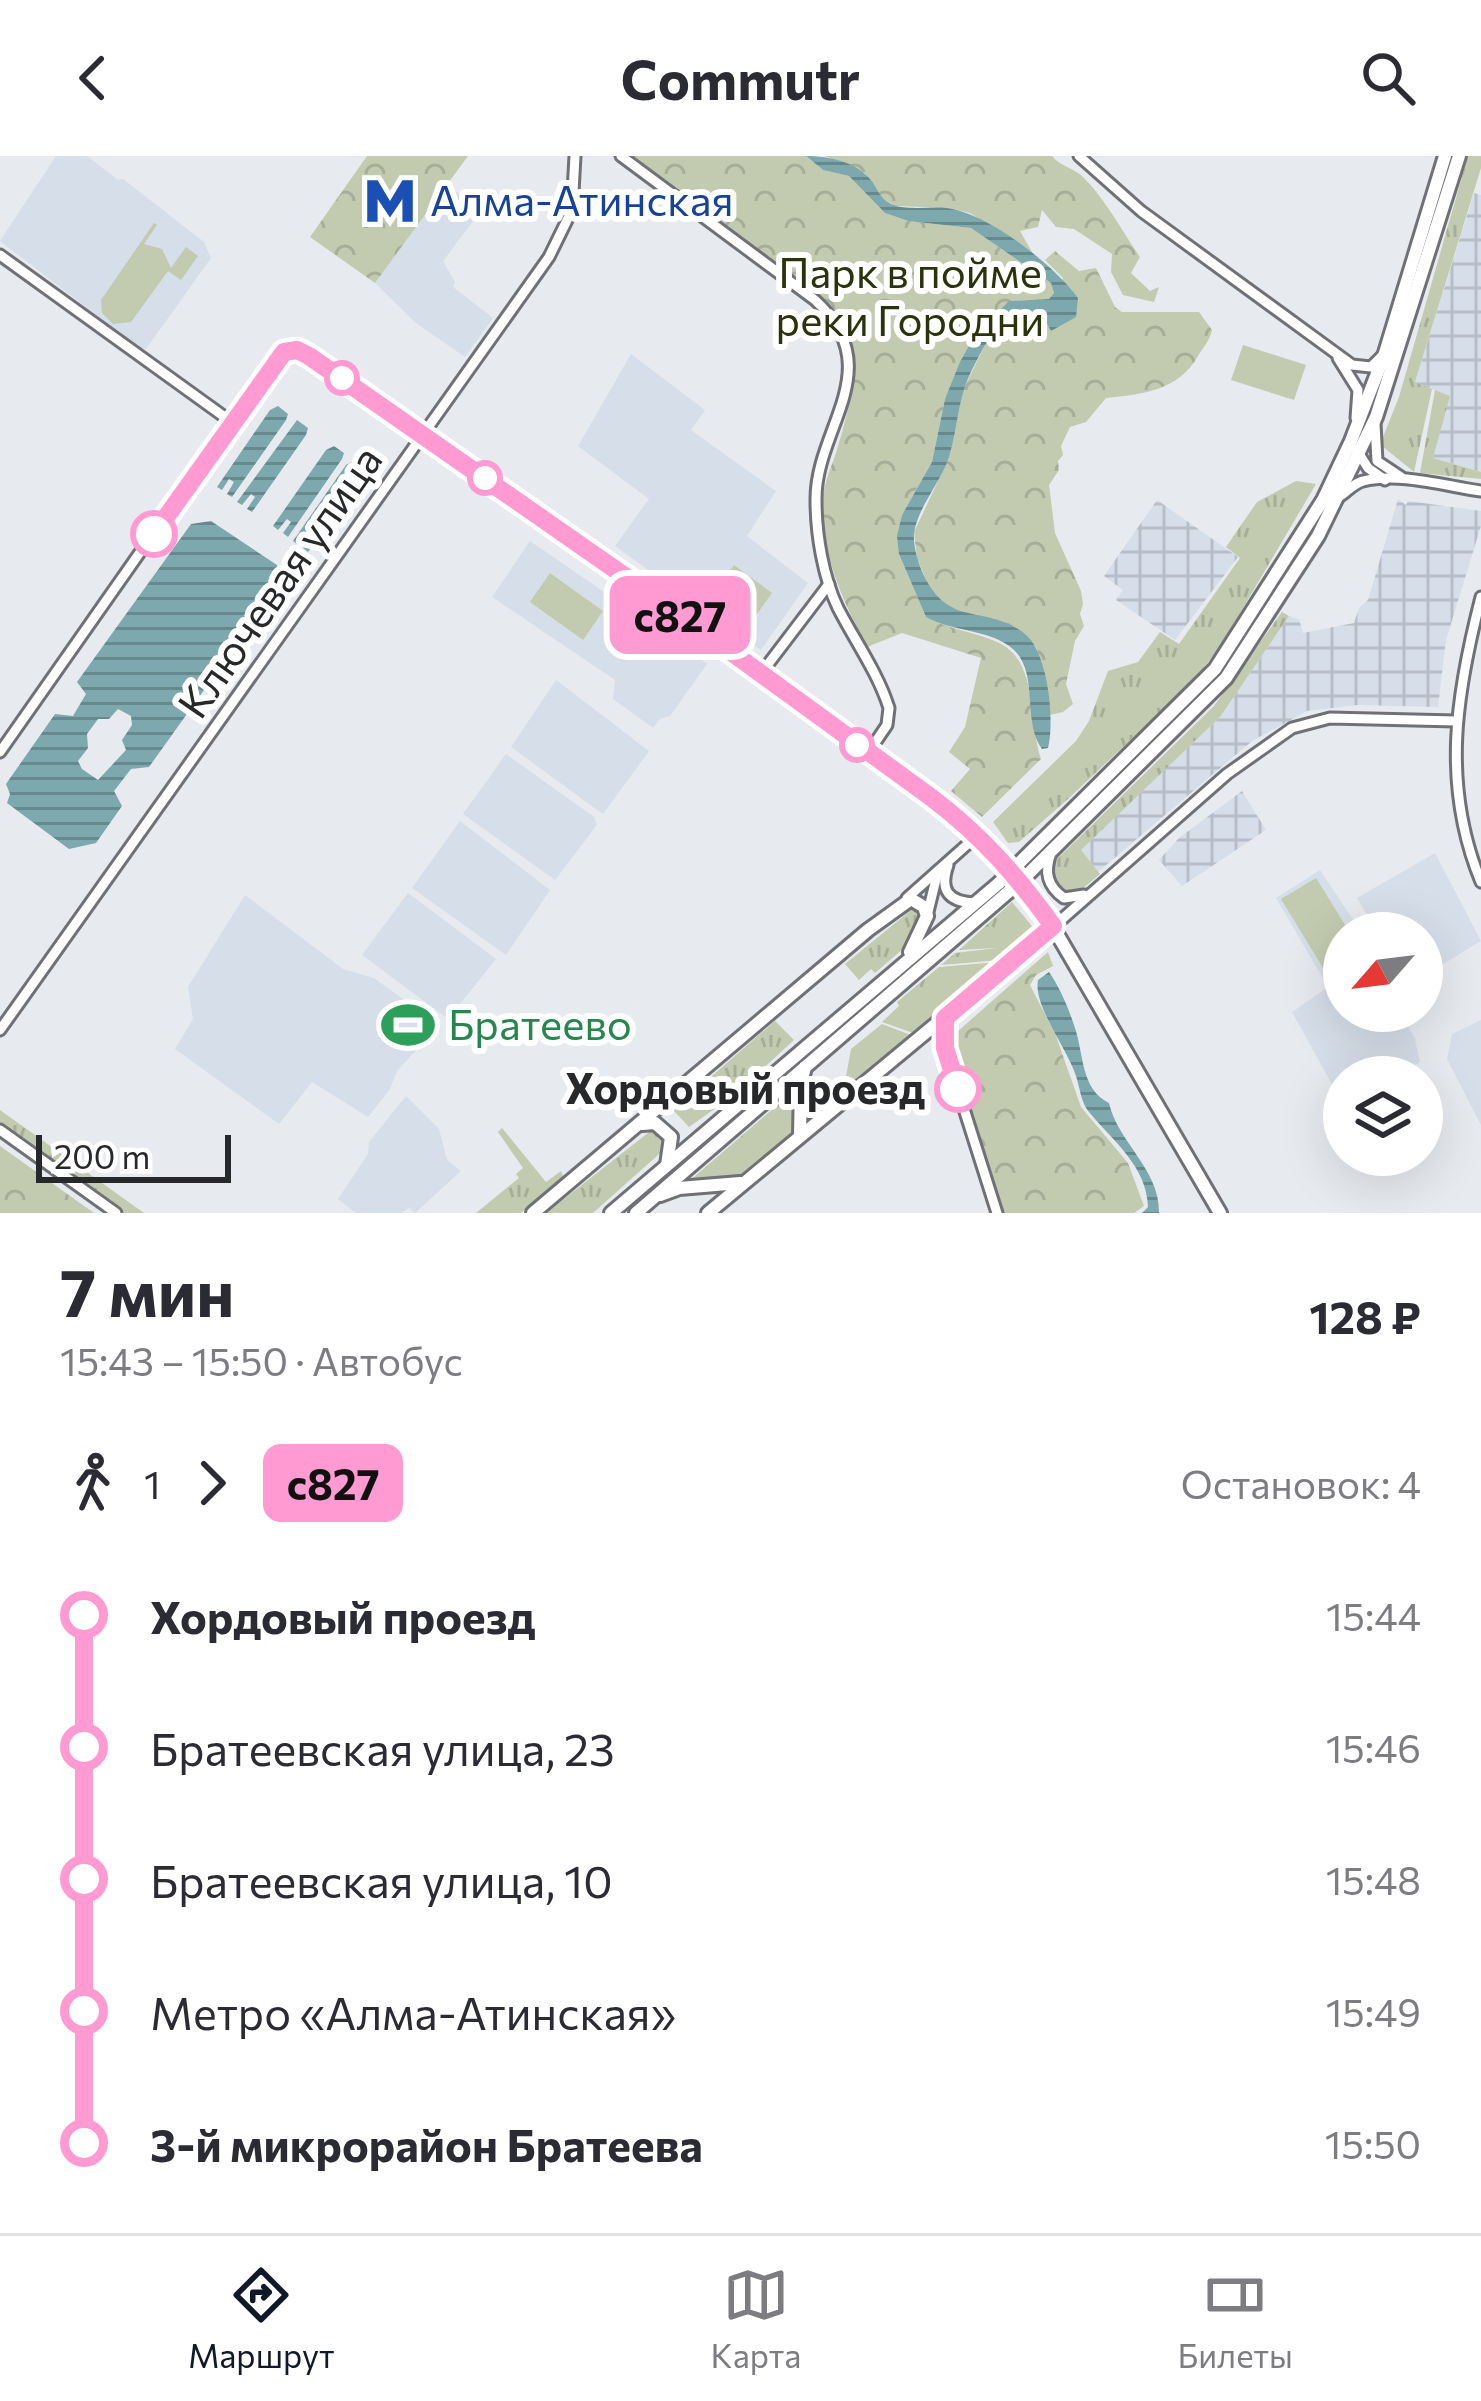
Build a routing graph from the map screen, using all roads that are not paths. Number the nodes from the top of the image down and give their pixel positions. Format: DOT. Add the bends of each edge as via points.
graph roads {
  1 [pos="575,156"];
  2 [pos="621,156"];
  3 [pos="1079,156"];
  4 [pos="1445,156"];
  5 [pos="1459,156"];
  6 [pos="0,255"];
  7 [pos="1335,353"];
  8 [pos="1385,353"];
  9 [pos="1376,417"];
  10 [pos="233,424"];
  11 [pos="1354,434"];
  12 [pos="424,435"];
  13 [pos="1359,454"];
  14 [pos="1385,480"];
  15 [pos="1412,481"];
  16 [pos="1481,491"];
  17 [pos="1339,497"];
  18 [pos="829,584"];
  19 [pos="1481,597"];
  20 [pos="759,676"];
  21 [pos="1456,721"];
  22 [pos="0,752"];
  23 [pos="868,753"];
  24 [pos="979,834"];
  25 [pos="1052,852"];
  26 [pos="950,861"];
  27 [pos="938,871"];
  28 [pos="1016,875"];
  29 [pos="1481,882"];
  30 [pos="1090,893"];
  31 [pos="903,902"];
  32 [pos="976,903"];
  33 [pos="927,916"];
  34 [pos="1053,926"];
  35 [pos="899,968"];
  36 [pos="949,1012"];
  37 [pos="0,1030"];
  38 [pos="917,1039"];
  39 [pos="945,1048"];
  40 [pos="805,1067"];
  41 [pos="634,1129"];
  42 [pos="0,1130"];
  43 [pos="800,1137"];
  44 [pos="666,1166"];
  45 [pos="747,1180"];
  46 [pos="651,1199"];
  47 [pos="116,1213"];
  48 [pos="533,1213"];
  49 [pos="611,1213"];
  50 [pos="635,1213"];
  51 [pos="708,1213"];
  52 [pos="997,1213"];
  53 [pos="1220,1213"];
  1 -- 12 [label="street, Ключевая улица" via="574,202 556,243"];
  2 -- 18 [label="street" via="815,300 839,332 847,384 816,490"];
  3 -- 7 [label="street"];
  4 -- 8 [label="main road"];
  5 -- 9 [label="main road"];
  6 -- 10 [label="street"];
  7 -- 8 [label="street" via="1365,369"];
  7 -- 11 [label="street" via="1358,390"];
  8 -- 11 [label="main road"];
  9 -- 13 [label="main road"];
  9 -- 15 [label="street" via="1377,461"];
  10 -- 12 [label="street" via="288,350 309,356"];
  10 -- 22 [label="street"];
  11 -- 13 [label="street"];
  11 -- 28 [label="main road" via="1323,500 1215,669"];
  12 -- 20 [label="street"];
  12 -- 37 [label="street, Ключевая улица"];
  13 -- 14 [label="street"];
  13 -- 17 [label="main road"];
  14 -- 15 [label="street"];
  14 -- 17 [label="street" via="1358,482"];
  15 -- 16 [label="street"];
  17 -- 25 [label="main road" via="1226,678"];
  18 -- 20 [label="street"];
  18 -- 23 [label="street" via="890,708"];
  19 -- 21 [label="street"];
  20 -- 23 [label="street"];
  21 -- 29 [label="street" via="1464,828"];
  21 -- 30 [label="street" via="1354,717 1292,728"];
  23 -- 24 [label="street"];
  24 -- 26 [label="street"];
  24 -- 28 [label="street"];
  25 -- 28 [label="main road"];
  25 -- 30 [label="street" via="1046,874 1054,890 1068,898"];
  26 -- 27 [label="street"];
  26 -- 32 [label="street" via="948,896"];
  27 -- 31 [label="street"];
  27 -- 33 [label="street"];
  28 -- 32 [label="main road"];
  28 -- 34 [label="main road"];
  28 -- 40 [label="main road"];
  30 -- 34 [label="street"];
  31 -- 33 [label="main road" via="916,900"];
  31 -- 41 [label="main road"];
  32 -- 35 [label="main road"];
  33 -- 35 [label="main road"];
  34 -- 36 [label="main road"];
  34 -- 53 [label="main road"];
  35 -- 44 [label="main road"];
  36 -- 38 [label="main road"];
  36 -- 39 [label="street"];
  38 -- 39 [label="street"];
  38 -- 43 [label="main road"];
  39 -- 52 [label="street"];
  40 -- 43 [label="main road"];
  40 -- 46 [label="main road"];
  41 -- 44 [label="main road" via="656,1123 668,1132"];
  41 -- 48 [label="main road"];
  42 -- 47 [label="street"];
  43 -- 45 [label="main road"];
  44 -- 49 [label="main road"];
  45 -- 46 [label="main road"];
  45 -- 51 [label="main road"];
  46 -- 50 [label="main road"];
}
